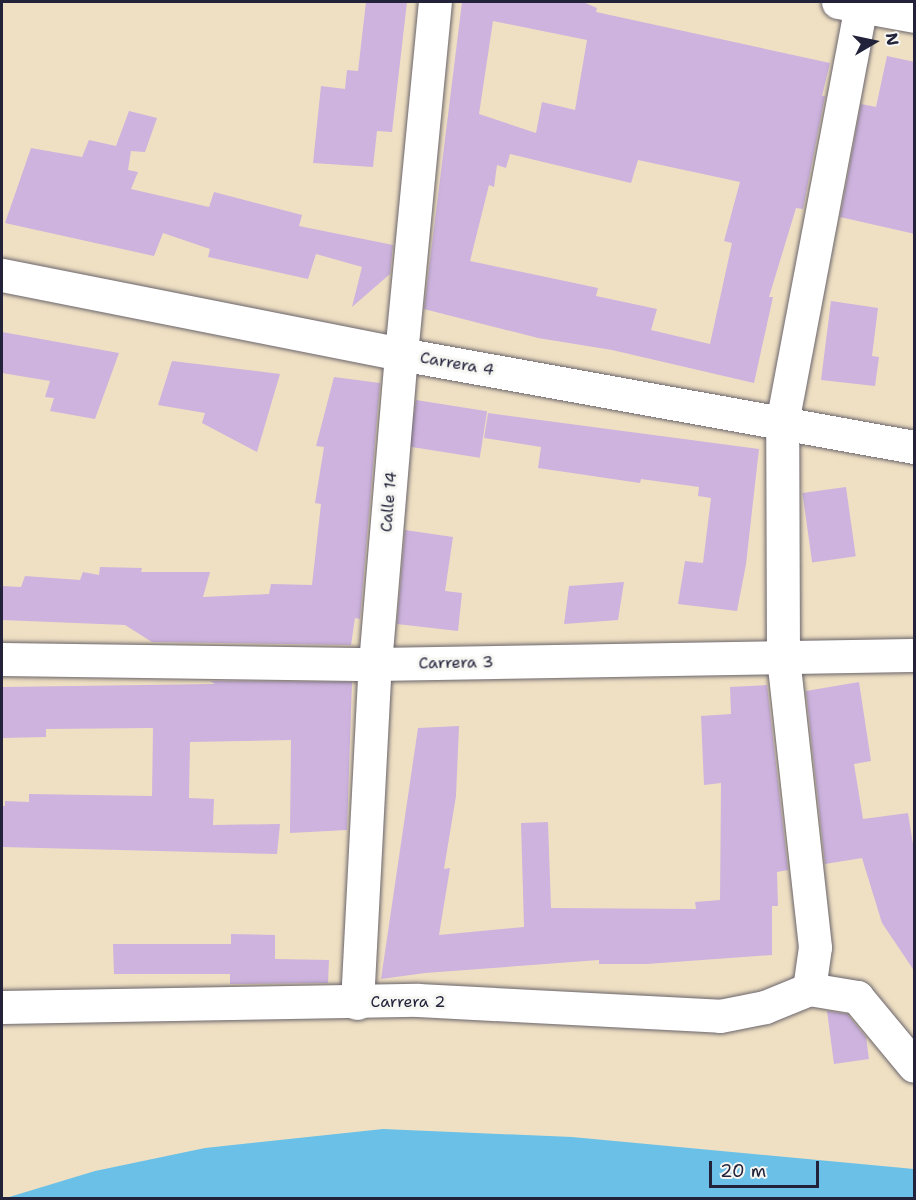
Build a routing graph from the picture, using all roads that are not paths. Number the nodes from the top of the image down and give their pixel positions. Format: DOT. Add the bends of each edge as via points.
graph roads {
  1 [pos="435,2"];
  2 [pos="849,4"];
  3 [pos="915,16"];
  4 [pos="2,275"];
  5 [pos="401,354"];
  6 [pos="782,423"];
  7 [pos="915,447"];
  8 [pos="910,655"];
  9 [pos="783,656"];
  10 [pos="2,659"];
  11 [pos="375,664"];
  12 [pos="809,988"];
  13 [pos="357,1003"];
  14 [pos="2,1007"];
  15 [pos="915,1066"];
  1 -- 5 [label="street, Calle 14"];
  2 -- 3 [label="street"];
  2 -- 6 [label="street"];
  4 -- 5 [label="street, Carrera 4"];
  5 -- 6 [label="street, Carrera 4"];
  5 -- 11 [label="street, Calle 14"];
  6 -- 7 [label="street, Carrera 4"];
  6 -- 9 [label="street"];
  8 -- 9 [label="street, Carrera 3"];
  9 -- 11 [label="street, Carrera 3"];
  9 -- 12 [label="street" via="815,947"];
  10 -- 11 [label="street, Carrera 3"];
  11 -- 13 [label="street, Calle 14"];
  12 -- 13 [label="street, Carrera 2" via="765,1007 720,1016 418,1000"];
  12 -- 15 [label="street" via="857,997"];
  13 -- 14 [label="street, Carrera 2"];
}
